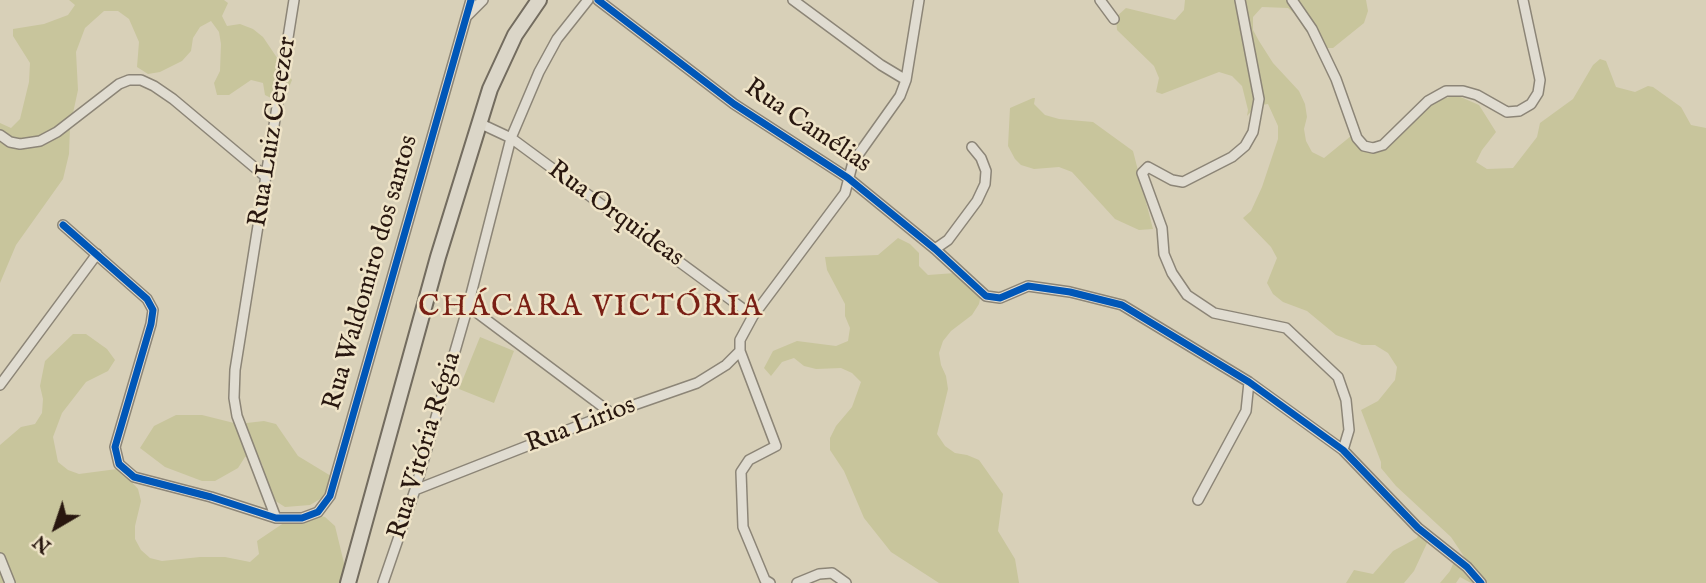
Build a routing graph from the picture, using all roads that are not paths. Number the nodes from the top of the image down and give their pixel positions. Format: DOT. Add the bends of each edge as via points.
graph roads {
  1 [pos="294,0"];
  2 [pos="471,0"];
  3 [pos="483,0"];
  4 [pos="539,0"];
  5 [pos="588,0"];
  6 [pos="598,0"];
  7 [pos="793,0"];
  8 [pos="919,0"];
  9 [pos="1100,0"];
  10 [pos="1240,0"];
  11 [pos="1292,0"];
  12 [pos="1523,0"];
  13 [pos="465,19"];
  14 [pos="1114,19"];
  15 [pos="906,80"];
  16 [pos="480,123"];
  17 [pos="0,135"];
  18 [pos="511,138"];
  19 [pos="972,147"];
  20 [pos="266,177"];
  21 [pos="848,178"];
  22 [pos="63,225"];
  23 [pos="935,249"];
  24 [pos="97,254"];
  25 [pos="468,306"];
  26 [pos="753,317"];
  27 [pos="740,351"];
  28 [pos="1249,382"];
  29 [pos="0,385"];
  30 [pos="611,413"];
  31 [pos="1343,450"];
  32 [pos="415,490"];
  33 [pos="1198,500"];
  34 [pos="276,518"];
  35 [pos="0,558"];
  36 [pos="10,583"];
  37 [pos="348,583"];
  38 [pos="383,583"];
  39 [pos="770,583"];
  40 [pos="797,583"];
  41 [pos="846,583"];
  42 [pos="1481,583"];
  1 -- 20 [label="street, Rua Luiz Cerezer"];
  2 -- 13 [label="street, Rua Waldomiro dos santos"];
  3 -- 13 [label="street"];
  4 -- 16 [label="main road" via="502,61"];
  5 -- 18 [label="street, Rua Vitória Régia" via="557,39"];
  6 -- 21 [label="street, Rua Camélias" via="734,104"];
  7 -- 15 [label="street"];
  8 -- 15 [label="street"];
  9 -- 14 [label="street"];
  10 -- 31 [label="street" via="1259,99 1253,132 1232,157 1184,182 1148,167 1142,173 1162,228 1164,254 1187,295 1214,313 1286,328 1338,377 1349,430"];
  11 -- 12 [label="street" via="1336,79 1357,138 1373,148 1383,145 1428,101 1446,91 1478,95 1507,112 1531,104 1540,80"];
  13 -- 34 [label="street, Rua Waldomiro dos santos" via="330,496 318,512 302,518"];
  15 -- 21 [label="street" via="900,96 853,162"];
  16 -- 18 [label="street, Rua Orquideas"];
  16 -- 37 [label="main road"];
  17 -- 20 [label="street" via="20,144 40,141 119,84 141,80 173,99"];
  18 -- 25 [label="street, Rua Vitória Régia"];
  18 -- 26 [label="street, Rua Orquideas"];
  19 -- 23 [label="street" via="986,171 985,184 948,240"];
  20 -- 34 [label="street, Rua Luiz Cerezer" via="234,398"];
  21 -- 23 [label="street, Rua Camélias"];
  21 -- 26 [label="street" via="845,193"];
  22 -- 24 [label="street"];
  23 -- 28 [label="street, Rua Camélias" via="986,296 1000,298 1028,286 1122,305"];
  24 -- 29 [label="street"];
  24 -- 34 [label="street" via="147,299 153,310 114,447 119,464 134,477"];
  25 -- 30 [label="street"];
  25 -- 32 [label="street, Rua Vitória Régia"];
  26 -- 27 [label="street" via="740,340"];
  27 -- 30 [label="street, Rua Lirios" via="697,383"];
  27 -- 39 [label="street" via="776,446 750,460 741,472 743,527"];
  28 -- 31 [label="street"];
  28 -- 33 [label="street" via="1246,411"];
  30 -- 32 [label="street, Rua Lirios"];
  31 -- 42 [label="street" via="1418,528"];
  32 -- 38 [label="street, Rua Vitória Régia"];
  35 -- 36 [label="street"];
  40 -- 41 [label="street" via="832,573"];
}
